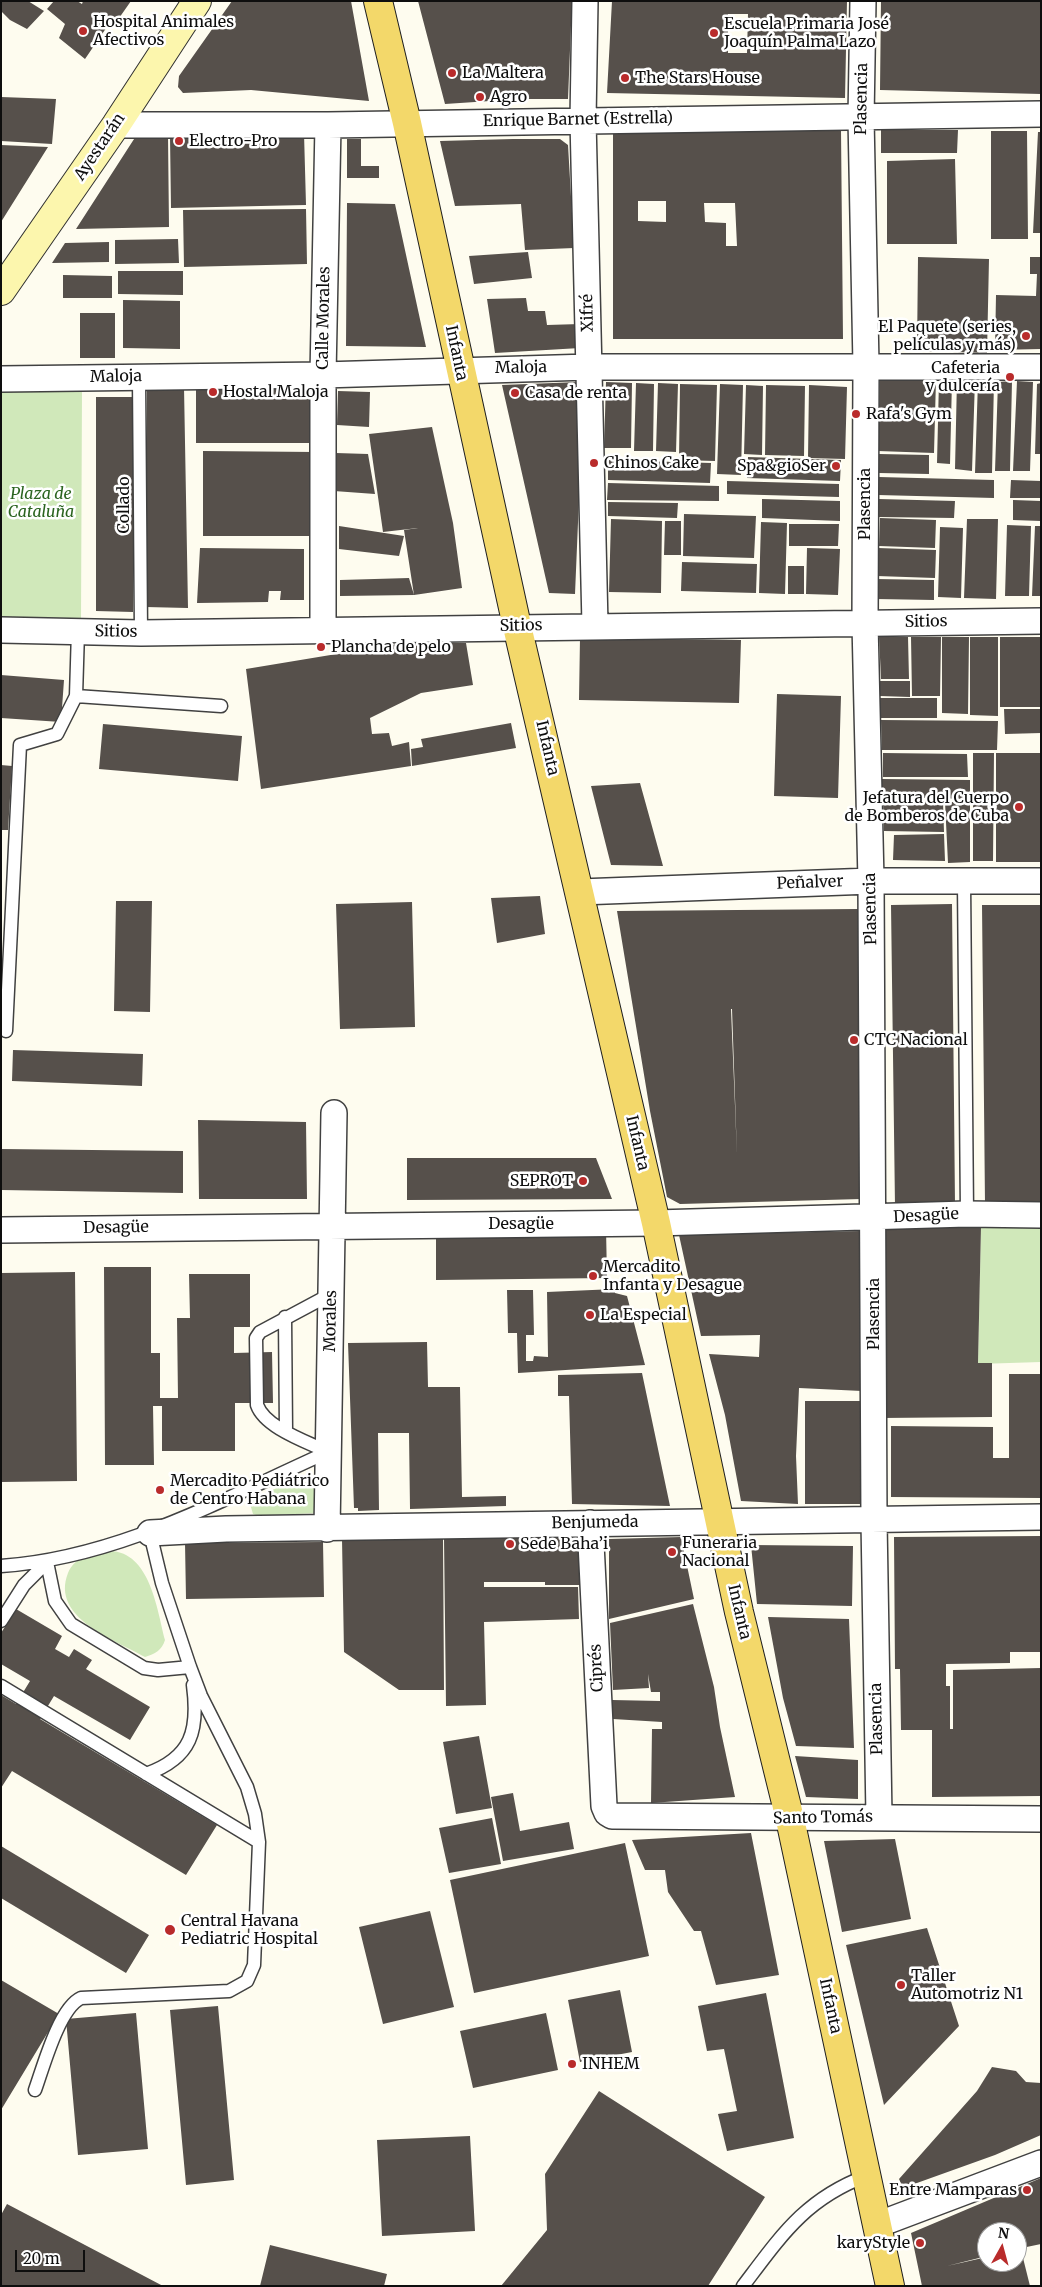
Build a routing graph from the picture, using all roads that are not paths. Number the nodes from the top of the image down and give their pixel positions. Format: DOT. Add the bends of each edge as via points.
graph roads {
  1 [pos="197,1"];
  2 [pos="378,1"];
  3 [pos="585,1"];
  4 [pos="863,1"];
  5 [pos="1041,114"];
  6 [pos="861,118"];
  7 [pos="583,120"];
  8 [pos="407,123"];
  9 [pos="116,125"];
  10 [pos="328,125"];
  11 [pos="1,291"];
  12 [pos="866,365"];
  13 [pos="589,367"];
  14 [pos="1041,367"];
  15 [pos="460,370"];
  16 [pos="322,375"];
  17 [pos="139,377"];
  18 [pos="1,378"];
  19 [pos="1041,621"];
  20 [pos="865,623"];
  21 [pos="595,625"];
  22 [pos="517,626"];
  23 [pos="1,630"];
  24 [pos="78,631"];
  25 [pos="324,631"];
  26 [pos="141,633"];
  27 [pos="76,696"];
  28 [pos="222,706"];
  29 [pos="871,881"];
  30 [pos="1041,881"];
  31 [pos="964,882"];
  32 [pos="580,892"];
  33 [pos="6,1031"];
  34 [pos="334,1113"];
  35 [pos="967,1214"];
  36 [pos="1041,1215"];
  37 [pos="874,1218"];
  38 [pos="656,1223"];
  39 [pos="332,1225"];
  40 [pos="1,1230"];
  41 [pos="331,1294"];
  42 [pos="285,1317"];
  43 [pos="286,1432"];
  44 [pos="328,1452"];
  45 [pos="1041,1517"];
  46 [pos="874,1520"];
  47 [pos="719,1521"];
  48 [pos="590,1523"];
  49 [pos="327,1529"];
  50 [pos="150,1533"];
  51 [pos="46,1562"];
  52 [pos="1,1566"];
  53 [pos="1,1621"];
  54 [pos="190,1667"];
  55 [pos="1,1686"];
  56 [pos="146,1774"];
  57 [pos="607,1813"];
  58 [pos="879,1817"];
  59 [pos="790,1819"];
  60 [pos="1041,1819"];
  61 [pos="259,1842"];
  62 [pos="34,2090"];
  63 [pos="1041,2163"];
  64 [pos="866,2176"];
  65 [pos="877,2225"];
  66 [pos="743,2286"];
  67 [pos="890,2286"];
  1 -- 9 [label="main road, Ayestarán"];
  2 -- 8 [label="main road, Infanta"];
  3 -- 7 [label="street, Xifré"];
  4 -- 6 [label="street, Plasencia"];
  5 -- 6 [label="street, Enrique Barnet (Estrella)"];
  6 -- 7 [label="street, Enrique Barnet (Estrella)"];
  6 -- 12 [label="street, Plasencia"];
  7 -- 8 [label="street, Enrique Barnet (Estrella)"];
  7 -- 13 [label="street, Xifré"];
  8 -- 10 [label="street, Enrique Barnet (Estrella)"];
  8 -- 15 [label="main road, Infanta"];
  9 -- 10 [label="street, Enrique Barnet (Estrella)"];
  9 -- 11 [label="main road, Ayestarán"];
  10 -- 16 [label="street, Calle Morales"];
  12 -- 13 [label="street, Maloja"];
  12 -- 14 [label="street, Maloja"];
  12 -- 20 [label="street, Plasencia"];
  13 -- 15 [label="street, Maloja"];
  13 -- 21 [label="street, Xifré"];
  15 -- 16 [label="street, Maloja"];
  15 -- 22 [label="main road, Infanta"];
  16 -- 17 [label="street, Maloja"];
  16 -- 25 [label="street, Calle Morales"];
  17 -- 18 [label="street, Maloja"];
  17 -- 26 [label="lane, Collado"];
  19 -- 20 [label="street, Sitios"];
  20 -- 21 [label="street, Sitios"];
  20 -- 29 [label="street, Plasencia"];
  21 -- 22 [label="street, Sitios"];
  22 -- 25 [label="street, Sitios"];
  22 -- 32 [label="main road, Infanta"];
  23 -- 24 [label="street, Sitios"];
  24 -- 26 [label="street, Sitios"];
  24 -- 27 [label="lane"];
  25 -- 26 [label="street, Sitios"];
  27 -- 28 [label="lane"];
  27 -- 33 [label="lane" via="58,734 20,745"];
  29 -- 31 [label="street, Peñalver"];
  29 -- 32 [label="street, Peñalver"];
  29 -- 37 [label="street, Plasencia"];
  30 -- 31 [label="street, Peñalver"];
  31 -- 35 [label="lane"];
  32 -- 38 [label="main road, Infanta"];
  34 -- 39 [label="street, Morales"];
  35 -- 36 [label="street, Desagüe"];
  35 -- 37 [label="street, Desagüe"];
  37 -- 38 [label="street, Desagüe"];
  37 -- 46 [label="street, Plasencia"];
  38 -- 39 [label="street, Desagüe"];
  38 -- 47 [label="main road, Infanta"];
  39 -- 40 [label="street, Desagüe"];
  39 -- 41 [label="street, Morales"];
  41 -- 42 [label="lane"];
  41 -- 44 [label="street, Morales"];
  42 -- 43 [label="lane"];
  42 -- 43 [label="lane" via="260,1332 254,1346 257,1405 260,1412"];
  43 -- 44 [label="lane"];
  44 -- 49 [label="street, Morales"];
  44 -- 50 [label="lane"];
  45 -- 46 [label="street, Benjumeda"];
  46 -- 47 [label="street, Benjumeda"];
  46 -- 58 [label="street, Plasencia"];
  47 -- 48 [label="street, Benjumeda"];
  47 -- 59 [label="main road, Infanta"];
  48 -- 49 [label="street, Benjumeda"];
  48 -- 57 [label="street, Ciprés" via="604,1806"];
  49 -- 50 [label="street, Benjumeda" via="226,1528"];
  50 -- 51 [label="lane"];
  50 -- 54 [label="lane" via="162,1583"];
  51 -- 52 [label="lane"];
  51 -- 53 [label="lane" via="24,1585"];
  51 -- 54 [label="lane" via="55,1601 70,1624 144,1668"];
  54 -- 56 [label="lane" via="195,1721 190,1740 174,1761"];
  54 -- 61 [label="lane" via="247,1787"];
  55 -- 56 [label="lane"];
  56 -- 61 [label="lane"];
  57 -- 59 [label="street, Santo Tomás" via="612,1816"];
  58 -- 59 [label="street, Santo Tomás"];
  58 -- 60 [label="street, Santo Tomás"];
  59 -- 64 [label="main road, Infanta"];
  61 -- 62 [label="lane" via="256,1953 252,1974 247,1981 229,1991 81,1998 63,2018"];
  63 -- 65 [label="street"];
  64 -- 65 [label="main road, Infanta"];
  64 -- 66 [label="lane" via="840,2186 800,2215"];
  65 -- 67 [label="main road, Infanta"];
}
